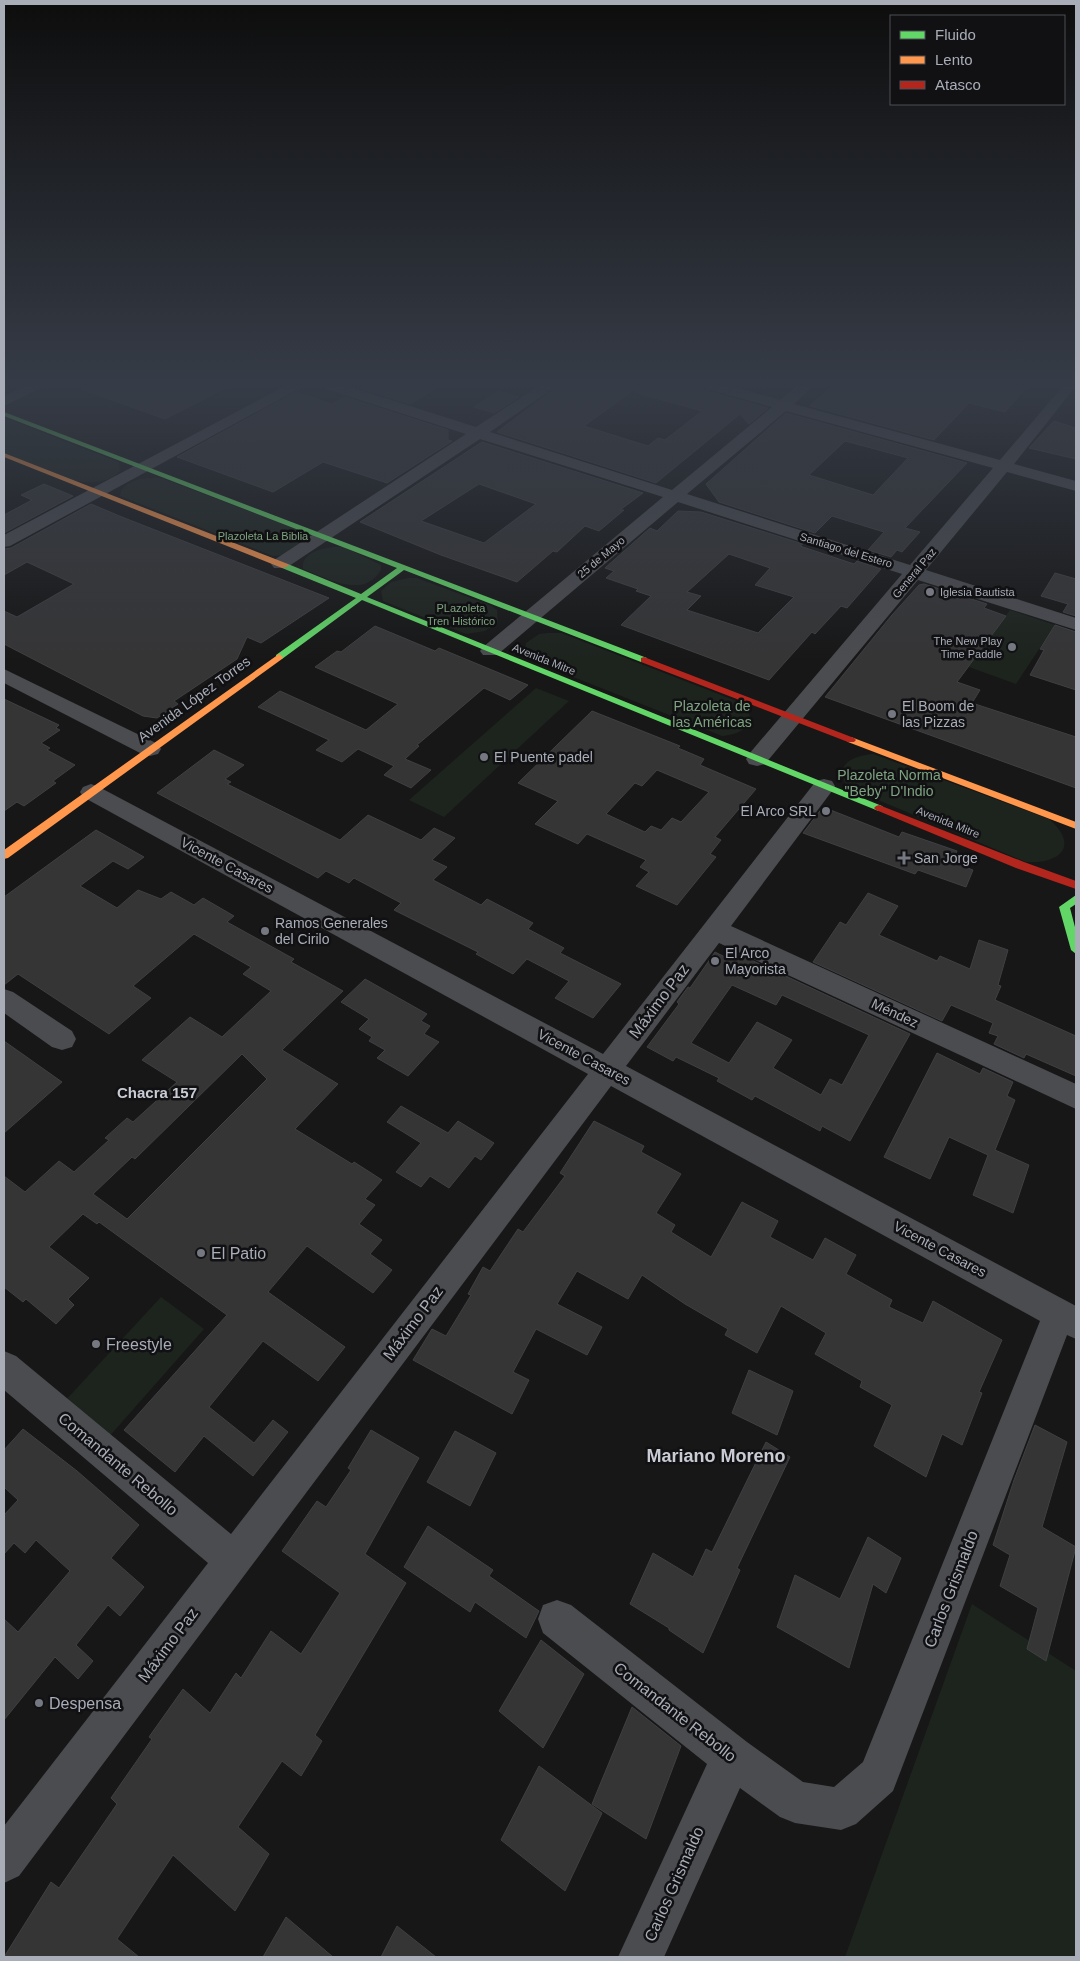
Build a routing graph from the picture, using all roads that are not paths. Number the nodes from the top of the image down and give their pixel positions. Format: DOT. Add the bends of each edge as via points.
graph roads {
  1 [pos="61,478"];
  2 [pos="125,478"];
  3 [pos="170,478"];
  4 [pos="409,478"];
  5 [pos="617,478"];
  6 [pos="696,478"];
  7 [pos="994,478"];
  8 [pos="1045,478"];
  9 [pos="1076,486"];
  10 [pos="97,492"];
  11 [pos="674,496"];
  12 [pos="324,535"];
  13 [pos="4,542"];
  14 [pos="280,564"];
  15 [pos="402,567"];
  16 [pos="915,572"];
  17 [pos="361,597"];
  18 [pos="530,616"];
  19 [pos="1076,624"];
  20 [pos="490,650"];
  21 [pos="4,675"];
  22 [pos="793,717"];
  23 [pos="150,749"];
  24 [pos="757,759"];
  25 [pos="824,786"];
  26 [pos="91,792"];
  27 [pos="1076,826"];
  28 [pos="4,855"];
  29 [pos="1076,885"];
  30 [pos="1076,899"];
  31 [pos="713,929"];
  32 [pos="1076,950"];
  33 [pos="4,999"];
  34 [pos="62,1039"];
  35 [pos="606,1070"];
  36 [pos="1076,1097"];
  37 [pos="1067,1318"];
  38 [pos="4,1368"];
  39 [pos="233,1560"];
  40 [pos="557,1619"];
  41 [pos="732,1756"];
  42 [pos="795,1802"];
  43 [pos="4,1861"];
  44 [pos="641,1957"];
  1 -- 10 [label="main road, Avenida Mitre"];
  2 -- 10 [label="street"];
  3 -- 12 [label="main road"];
  4 -- 12 [label="street"];
  5 -- 11 [label="street, Santiago del Estero"];
  6 -- 11 [label="street, 25 de Mayo"];
  7 -- 16 [label="street, General Paz"];
  8 -- 9 [label="street"];
  10 -- 13 [label="street"];
  10 -- 14 [label="main road, Avenida Mitre"];
  11 -- 16 [label="street, Santiago del Estero"];
  11 -- 18 [label="street, 25 de Mayo"];
  12 -- 14 [label="street"];
  12 -- 15 [label="main road"];
  14 -- 17 [label="main road, Avenida Mitre"];
  15 -- 17 [label="main road, Avenida López Torres"];
  15 -- 18 [label="main road"];
  16 -- 19 [label="street, Santiago del Estero"];
  16 -- 22 [label="street, General Paz"];
  17 -- 20 [label="main road, Avenida Mitre"];
  17 -- 23 [label="main road, Avenida López Torres"];
  18 -- 20 [label="street, 25 de Mayo"];
  18 -- 22 [label="main road"];
  20 -- 24 [label="main road, Avenida Mitre"];
  21 -- 23 [label="street"];
  22 -- 24 [label="street, General Paz"];
  22 -- 27 [label="main road"];
  23 -- 26 [label="main road, Avenida López Torres"];
  24 -- 25 [label="main road, Avenida Mitre"];
  25 -- 29 [label="main road, Avenida Mitre"];
  25 -- 31 [label="street, Máximo Paz"];
  26 -- 28 [label="main road, Avenida López Torres"];
  26 -- 35 [label="street, Vicente Casares"];
  30 -- 32 [label="main road" via="1064,907"];
  31 -- 35 [label="street, Máximo Paz"];
  31 -- 36 [label="street, Méndez"];
  33 -- 34 [label="street"];
  35 -- 37 [label="street, Vicente Casares"];
  35 -- 39 [label="street, Máximo Paz"];
  37 -- 42 [label="street, Carlos Grismaldo" via="878,1776 842,1808"];
  38 -- 39 [label="street, Comandante Rebollo"];
  39 -- 43 [label="street, Máximo Paz"];
  40 -- 41 [label="street, Comandante Rebollo"];
  41 -- 42 [label="street, Comandante Rebollo"];
  41 -- 44 [label="street, Carlos Grismaldo"];
}
